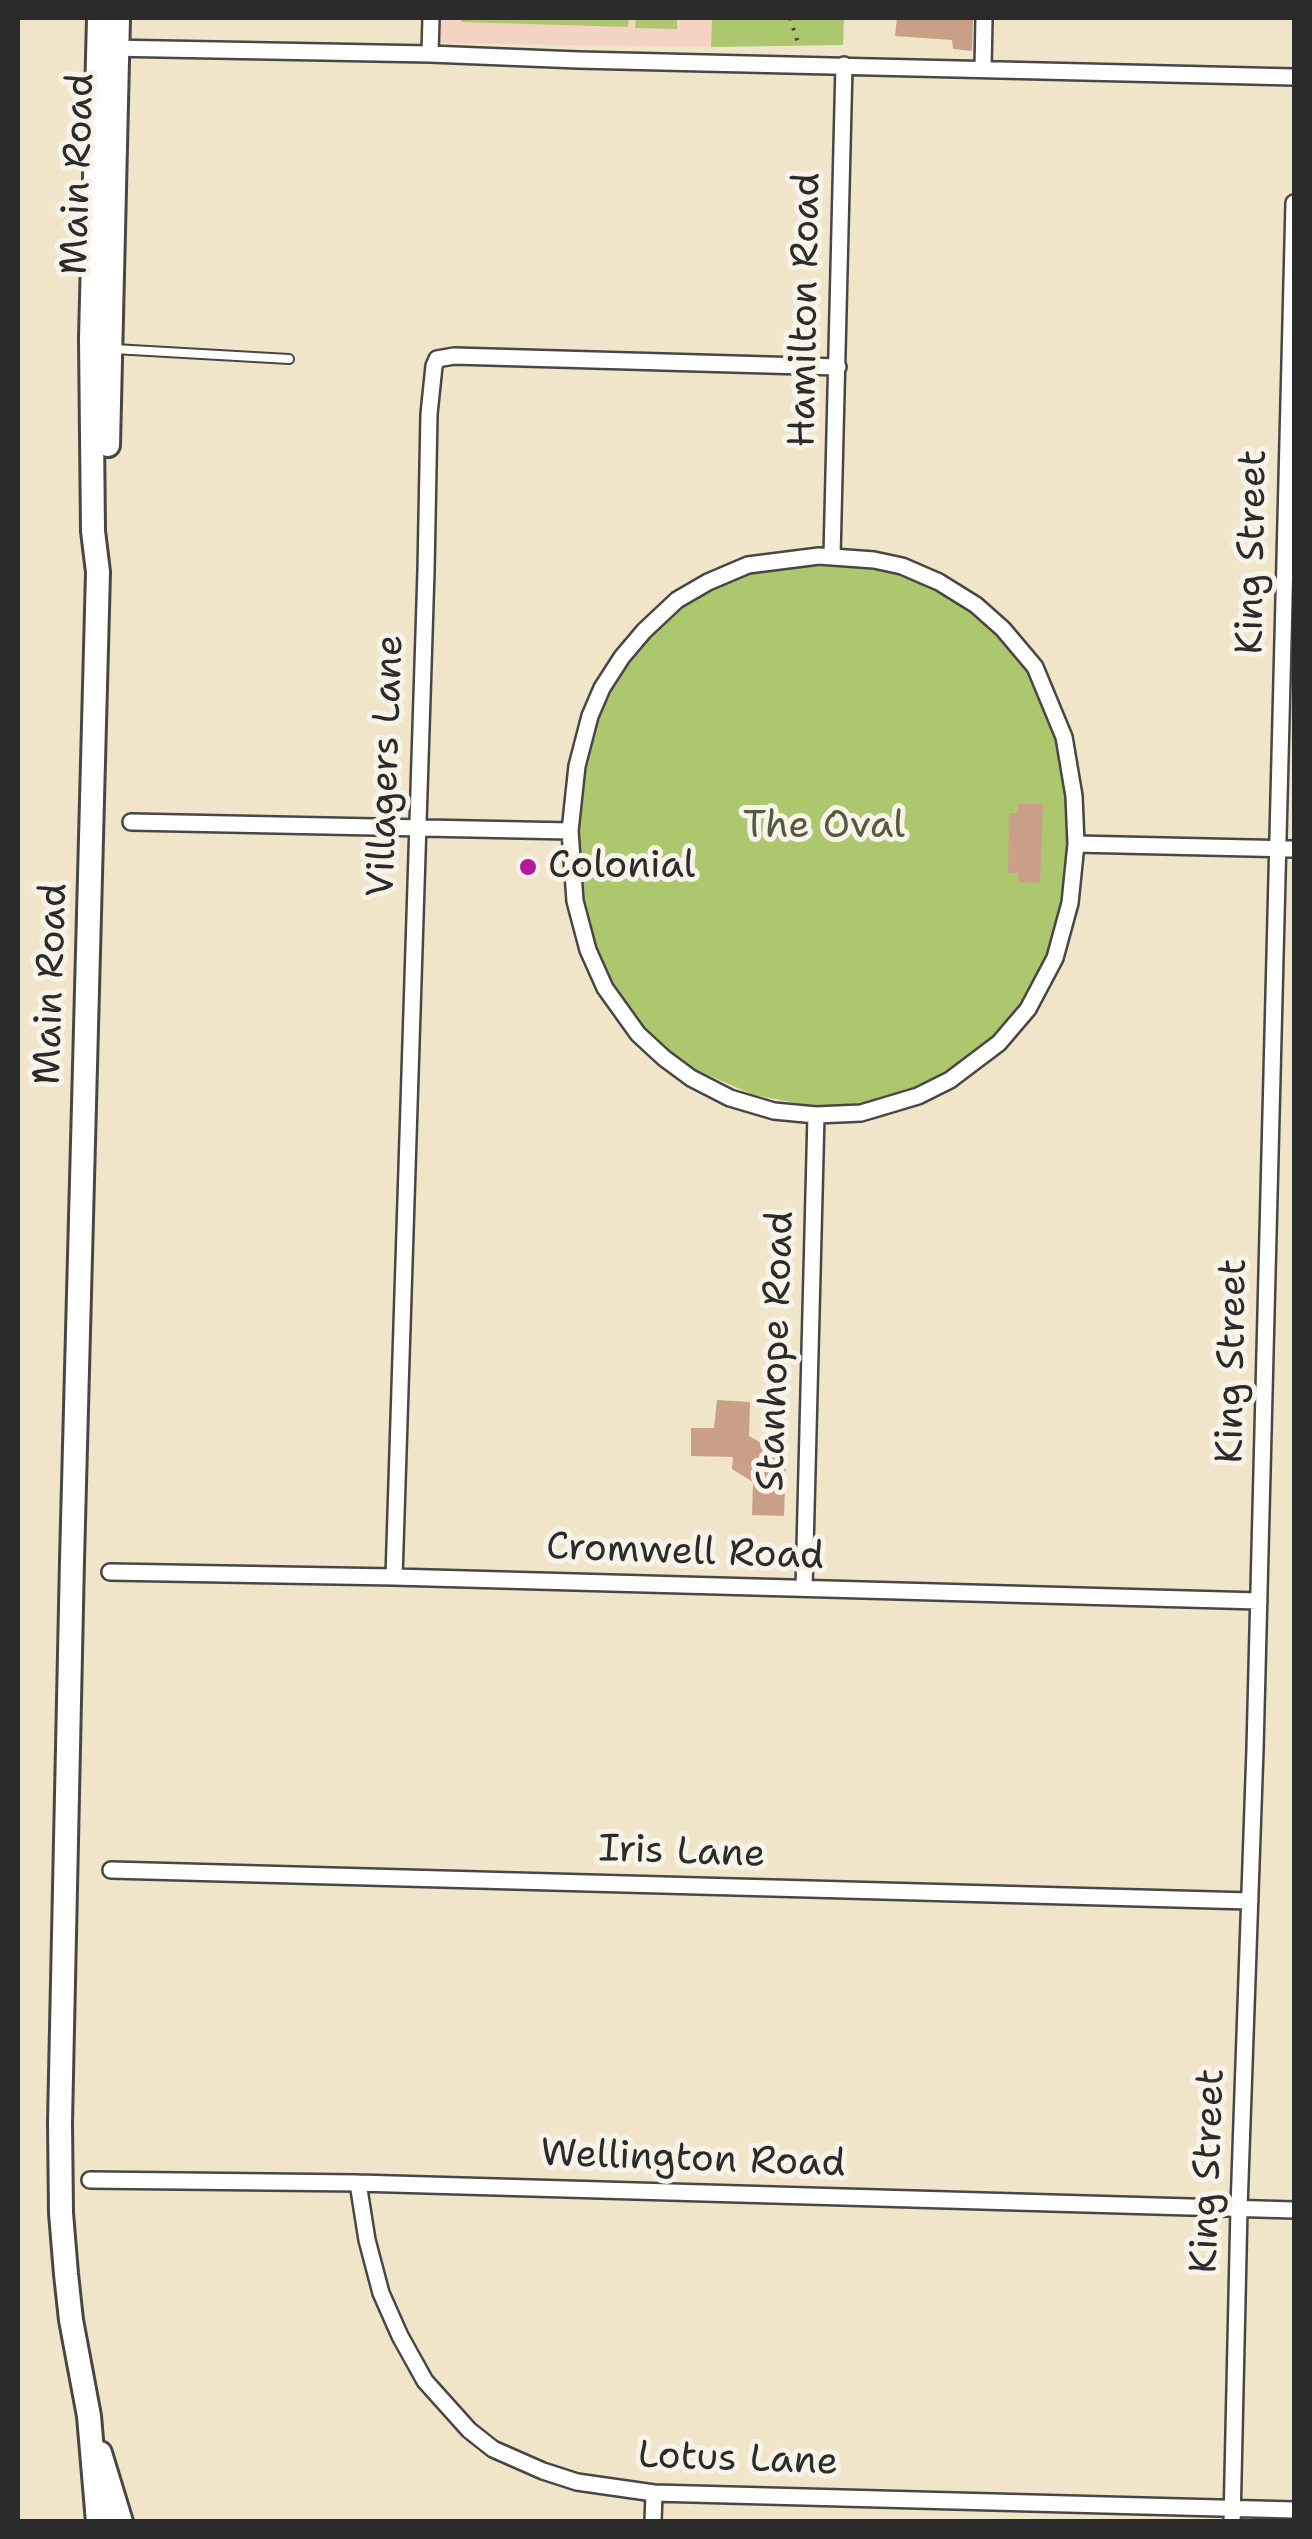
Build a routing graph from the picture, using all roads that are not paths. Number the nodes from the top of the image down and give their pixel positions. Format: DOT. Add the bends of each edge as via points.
graph roads {
  1 [pos="99,18"];
  2 [pos="118,18"];
  3 [pos="431,18"];
  4 [pos="984,18"];
  5 [pos="108,48"];
  6 [pos="430,54"];
  7 [pos="844,65"];
  8 [pos="983,69"];
  9 [pos="1294,76"];
  10 [pos="1294,203"];
  11 [pos="109,349"];
  12 [pos="289,359"];
  13 [pos="838,367"];
  14 [pos="832,556"];
  15 [pos="98,572"];
  16 [pos="131,822"];
  17 [pos="417,826"];
  18 [pos="570,831"];
  19 [pos="1076,844"];
  20 [pos="1286,848"];
  21 [pos="816,1116"];
  22 [pos="110,1572"];
  23 [pos="394,1577"];
  24 [pos="804,1588"];
  25 [pos="1259,1601"];
  26 [pos="111,1870"];
  27 [pos="1250,1901"];
  28 [pos="90,2180"];
  29 [pos="358,2184"];
  30 [pos="1240,2208"];
  31 [pos="1294,2210"];
  32 [pos="89,2416"];
  33 [pos="654,2492"];
  34 [pos="1294,2510"];
  35 [pos="1232,2515"];
  36 [pos="98,2522"];
  37 [pos="121,2522"];
  38 [pos="653,2522"];
  1 -- 5 [label="main road, Main Road"];
  2 -- 5 [label="main road, Main Road"];
  3 -- 6 [label="street"];
  4 -- 8 [label="street"];
  5 -- 6 [label="street"];
  5 -- 11 [label="main road, Main Road"];
  5 -- 15 [label="main road, Main Road" via="90,338"];
  6 -- 7 [label="street"];
  7 -- 8 [label="street"];
  7 -- 13 [label="street, Hamilton Road"];
  8 -- 9 [label="street"];
  10 -- 20 [label="street, King Street"];
  11 -- 12 [label="lane"];
  11 -- 15 [label="main road, Main Road" via="105,540"];
  13 -- 14 [label="street, Hamilton Road"];
  13 -- 17 [label="street, Villagers Lane" via="437,358 429,414"];
  14 -- 18 [label="street" via="748,566 692,589 653,621 602,688 590,716 576,766"];
  14 -- 19 [label="street" via="889,562 939,582 987,615 1030,660 1066,742"];
  15 -- 32 [label="main road, Main Road" via="60,2122 66,2274"];
  16 -- 17 [label="street"];
  17 -- 18 [label="street"];
  17 -- 23 [label="street, Villagers Lane"];
  18 -- 21 [label="street" via="575,901 588,950 638,1034 691,1078 730,1098"];
  19 -- 20 [label="street"];
  19 -- 21 [label="street" via="1070,903 1054,958 1028,1009 999,1043 918,1096 861,1113"];
  20 -- 25 [label="street, King Street"];
  21 -- 24 [label="street, Stanhope Road"];
  22 -- 23 [label="street, Cromwell Road"];
  23 -- 24 [label="street, Cromwell Road"];
  24 -- 25 [label="street, Cromwell Road"];
  25 -- 27 [label="street, King Street"];
  26 -- 27 [label="street, Iris Lane"];
  27 -- 30 [label="street, King Street"];
  28 -- 29 [label="street, Wellington Road"];
  29 -- 30 [label="street, Wellington Road"];
  29 -- 33 [label="street, Lotus Lane" via="380,2293 425,2381 454,2414 493,2449 524,2464 577,2482"];
  30 -- 31 [label="street, Wellington Road"];
  30 -- 35 [label="street, King Street"];
  32 -- 36 [label="main road, Main Road"];
  32 -- 37 [label="main road, Main Road"];
  33 -- 35 [label="street, Lotus Lane"];
  33 -- 38 [label="street"];
  34 -- 35 [label="street, Lotus Lane"];
}
